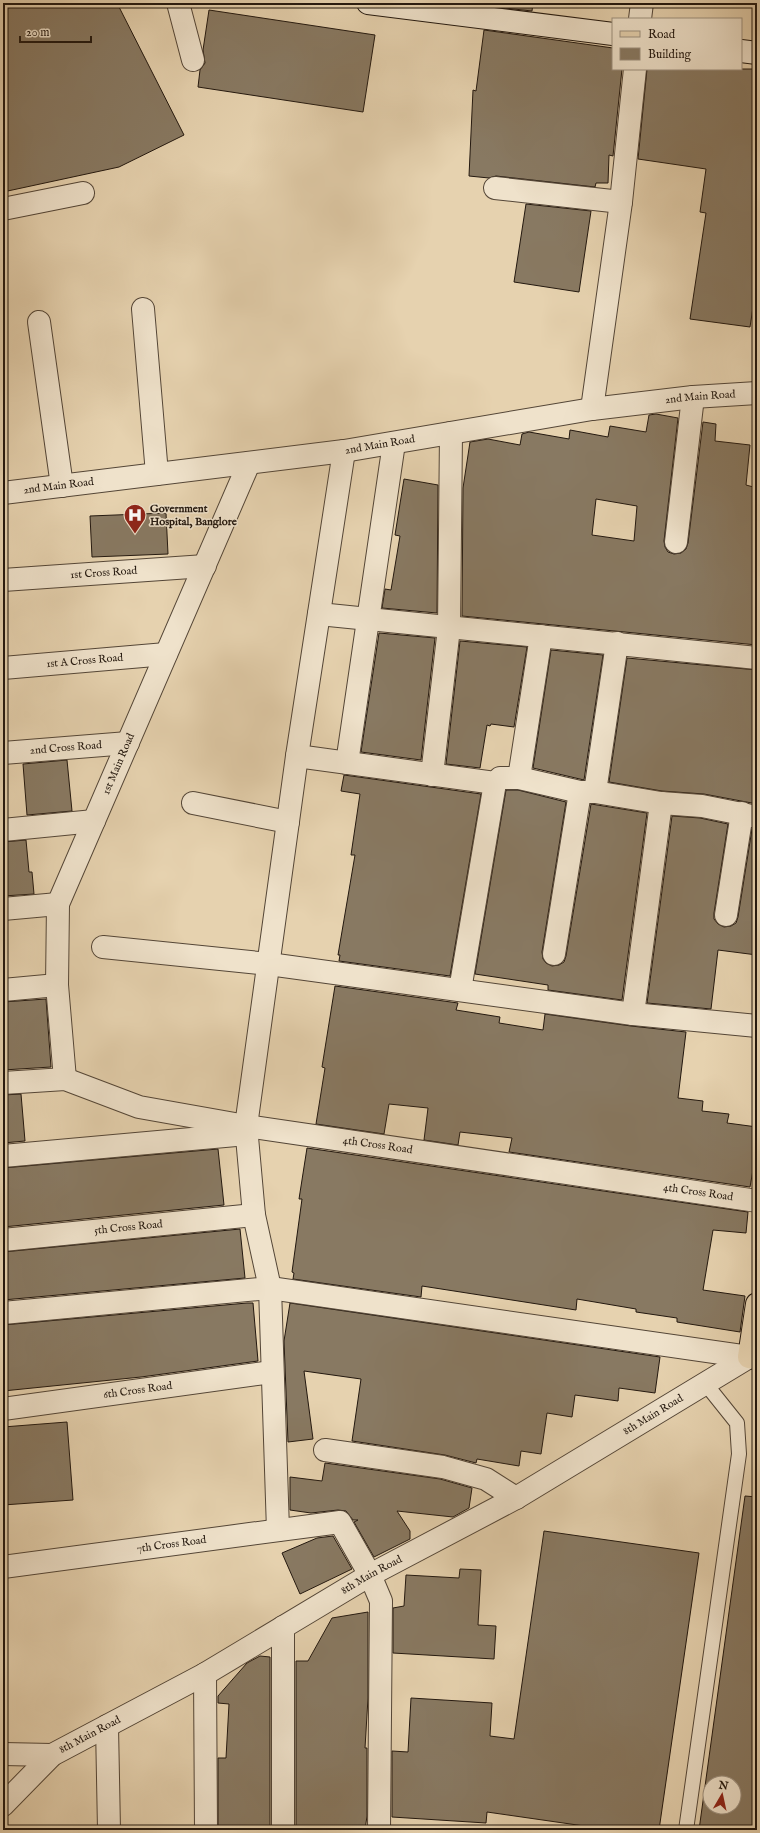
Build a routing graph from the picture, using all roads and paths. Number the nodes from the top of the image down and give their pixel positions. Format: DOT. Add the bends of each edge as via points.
graph roads {
  1 [pos="178,3"];
  2 [pos="368,3"];
  3 [pos="642,3"];
  4 [pos="640,18"];
  5 [pos="612,34"];
  6 [pos="742,51"];
  7 [pos="757,53"];
  8 [pos="193,60"];
  9 [pos="635,70"];
  10 [pos="495,188"];
  11 [pos="83,193"];
  12 [pos="621,202"];
  13 [pos="3,209"];
  14 [pos="143,309"];
  15 [pos="39,322"];
  16 [pos="757,393"];
  17 [pos="693,397"];
  18 [pos="592,409"];
  19 [pos="451,433"];
  20 [pos="394,443"];
  21 [pos="344,451"];
  22 [pos="249,463"];
  23 [pos="157,474"];
  24 [pos="62,486"];
  25 [pos="3,494"];
  26 [pos="676,542"];
  27 [pos="205,566"];
  28 [pos="3,580"];
  29 [pos="319,614"];
  30 [pos="368,619"];
  31 [pos="449,628"];
  32 [pos="541,636"];
  33 [pos="617,643"];
  34 [pos="166,654"];
  35 [pos="757,658"];
  36 [pos="3,668"];
  37 [pos="128,744"];
  38 [pos="3,753"];
  39 [pos="297,756"];
  40 [pos="347,763"];
  41 [pos="432,774"];
  42 [pos="519,778"];
  43 [pos="495,783"];
  44 [pos="587,792"];
  45 [pos="193,803"];
  46 [pos="661,803"];
  47 [pos="750,815"];
  48 [pos="94,821"];
  49 [pos="288,822"];
  50 [pos="3,830"];
  51 [pos="58,904"];
  52 [pos="3,909"];
  53 [pos="726,915"];
  54 [pos="103,947"];
  55 [pos="554,954"];
  56 [pos="269,964"];
  57 [pos="57,985"];
  58 [pos="3,990"];
  59 [pos="460,990"];
  60 [pos="633,1014"];
  61 [pos="757,1026"];
  62 [pos="64,1079"];
  63 [pos="3,1083"];
  64 [pos="247,1130"];
  65 [pos="3,1156"];
  66 [pos="757,1201"];
  67 [pos="254,1215"];
  68 [pos="3,1240"];
  69 [pos="270,1288"];
  70 [pos="757,1304"];
  71 [pos="3,1313"];
  72 [pos="754,1361"];
  73 [pos="272,1372"];
  74 [pos="706,1383"];
  75 [pos="3,1409"];
  76 [pos="325,1450"];
  77 [pos="516,1498"];
  78 [pos="278,1530"];
  79 [pos="3,1567"];
  80 [pos="370,1575"];
  81 [pos="283,1627"];
  82 [pos="205,1674"];
  83 [pos="107,1726"];
  84 [pos="3,1754"];
  85 [pos="52,1755"];
  86 [pos="3,1805"];
  87 [pos="109,1830"];
  88 [pos="206,1830"];
  89 [pos="282,1830"];
  90 [pos="379,1830"];
  91 [pos="686,1830"];
  1 -- 8 [label="street"];
  2 -- 5 [label="street"];
  3 -- 4 [label="street"];
  6 -- 7 [label="street"];
  9 -- 12 [label="street"];
  10 -- 12 [label="street"];
  11 -- 13 [label="street"];
  12 -- 18 [label="street"];
  14 -- 23 [label="street"];
  15 -- 24 [label="street"];
  16 -- 17 [label="street, 2nd Main Road"];
  17 -- 18 [label="street, 2nd Main Road"];
  17 -- 26 [label="street"];
  18 -- 19 [label="street, 2nd Main Road"];
  19 -- 20 [label="street, 2nd Main Road"];
  19 -- 31 [label="street"];
  20 -- 21 [label="street, 2nd Main Road"];
  20 -- 30 [label="street"];
  21 -- 22 [label="street, 2nd Main Road"];
  21 -- 29 [label="street"];
  22 -- 23 [label="street, 2nd Main Road"];
  22 -- 27 [label="street, 1st Main Road"];
  23 -- 24 [label="street, 2nd Main Road"];
  24 -- 25 [label="street, 2nd Main Road"];
  27 -- 28 [label="street, 1st Cross Road"];
  27 -- 34 [label="street, 1st Main Road"];
  29 -- 30 [label="street"];
  29 -- 39 [label="street"];
  30 -- 31 [label="street"];
  30 -- 40 [label="street"];
  31 -- 32 [label="street"];
  31 -- 41 [label="street"];
  32 -- 33 [label="street"];
  32 -- 42 [label="street"];
  33 -- 35 [label="street"];
  33 -- 44 [label="street"];
  34 -- 36 [label="street, 1st A Cross Road"];
  34 -- 37 [label="street, 1st Main Road"];
  37 -- 38 [label="street, 2nd Cross Road"];
  37 -- 48 [label="street, 1st Main Road"];
  39 -- 40 [label="street"];
  39 -- 49 [label="street"];
  40 -- 41 [label="street"];
  41 -- 43 [label="street"];
  42 -- 43 [label="street" via="500,778"];
  42 -- 44 [label="street"];
  43 -- 59 [label="street"];
  44 -- 46 [label="street"];
  44 -- 55 [label="street"];
  45 -- 49 [label="street"];
  46 -- 47 [label="street" via="702,806"];
  46 -- 60 [label="street"];
  47 -- 53 [label="street"];
  48 -- 50 [label="street"];
  48 -- 51 [label="street, 1st Main Road"];
  49 -- 56 [label="street"];
  51 -- 52 [label="street"];
  51 -- 57 [label="street, 1st Main Road"];
  54 -- 56 [label="street"];
  56 -- 59 [label="street"];
  56 -- 64 [label="street"];
  57 -- 58 [label="street"];
  57 -- 62 [label="street, 1st Main Road"];
  59 -- 60 [label="street"];
  60 -- 61 [label="street"];
  62 -- 63 [label="street, 4th Cross Road"];
  62 -- 64 [label="street, 4th Cross Road" via="139,1108"];
  64 -- 65 [label="street"];
  64 -- 66 [label="street, 4th Cross Road"];
  64 -- 67 [label="street"];
  67 -- 68 [label="street, 5th Cross Road"];
  67 -- 69 [label="street"];
  69 -- 71 [label="street"];
  69 -- 72 [label="street"];
  69 -- 73 [label="street"];
  70 -- 72 [label="main road"];
  72 -- 74 [label="street, 8th Main Road"];
  73 -- 75 [label="street, 6th Cross Road"];
  73 -- 78 [label="street"];
  74 -- 77 [label="street, 8th Main Road"];
  74 -- 91 [label="lane" via="737,1423 739,1454"];
  76 -- 77 [label="street" via="443,1467 486,1479"];
  77 -- 80 [label="street, 8th Main Road"];
  78 -- 79 [label="street, 7th Cross Road"];
  78 -- 80 [label="street, 7th Cross Road" via="340,1522"];
  80 -- 81 [label="street, 8th Main Road"];
  80 -- 90 [label="street" via="381,1601"];
  81 -- 82 [label="street, 8th Main Road"];
  81 -- 89 [label="street"];
  82 -- 83 [label="street, 8th Main Road"];
  82 -- 88 [label="street"];
  83 -- 85 [label="street, 8th Main Road"];
  83 -- 87 [label="street"];
  84 -- 85 [label="street"];
  85 -- 86 [label="street, 8th Main Road"];
}
